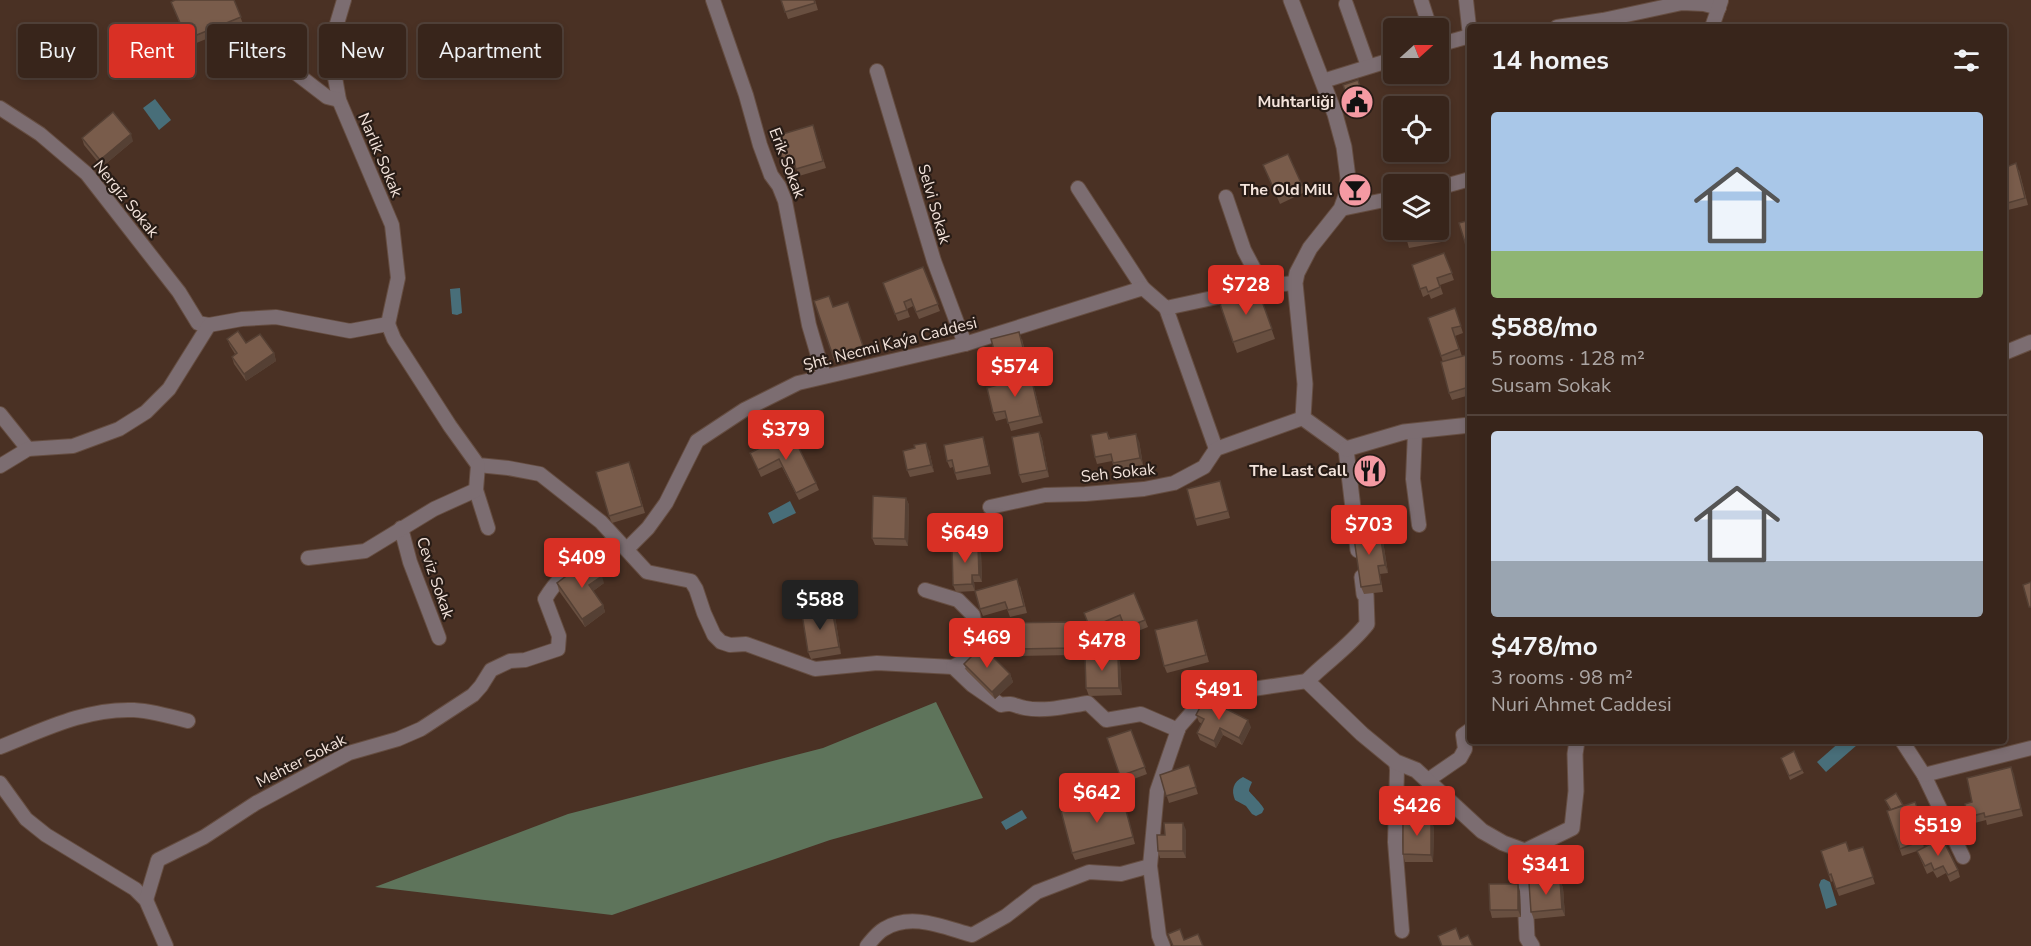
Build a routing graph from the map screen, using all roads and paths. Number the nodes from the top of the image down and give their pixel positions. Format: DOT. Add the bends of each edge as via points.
graph roads {
  1 [pos="344,0"];
  2 [pos="713,0"];
  3 [pos="1291,0"];
  4 [pos="1421,0"];
  5 [pos="1466,0"];
  6 [pos="1628,0"];
  7 [pos="1346,4"];
  8 [pos="1664,4"];
  9 [pos="1720,4"];
  10 [pos="1634,14"];
  11 [pos="1427,18"];
  12 [pos="1469,24"];
  13 [pos="1575,24"];
  14 [pos="1713,24"];
  15 [pos="1467,37"];
  16 [pos="1449,42"];
  17 [pos="1383,62"];
  18 [pos="1368,66"];
  19 [pos="877,71"];
  20 [pos="302,78"];
  21 [pos="1323,81"];
  22 [pos="339,100"];
  23 [pos="0,108"];
  24 [pos="1467,180"];
  25 [pos="1449,185"];
  26 [pos="1078,188"];
  27 [pos="1226,197"];
  28 [pos="1383,200"];
  29 [pos="1341,209"];
  30 [pos="1295,283"];
  31 [pos="1143,288"];
  32 [pos="1264,288"];
  33 [pos="1166,308"];
  34 [pos="388,324"];
  35 [pos="209,325"];
  36 [pos="2031,342"];
  37 [pos="965,344"];
  38 [pos="2007,352"];
  39 [pos="824,376"];
  40 [pos="0,414"];
  41 [pos="1303,418"];
  42 [pos="1467,425"];
  43 [pos="1415,432"];
  44 [pos="28,448"];
  45 [pos="1346,448"];
  46 [pos="1216,449"];
  47 [pos="478,465"];
  48 [pos="0,466"];
  49 [pos="476,490"];
  50 [pos="990,507"];
  51 [pos="1419,525"];
  52 [pos="400,528"];
  53 [pos="488,528"];
  54 [pos="615,538"];
  55 [pos="627,549"];
  56 [pos="308,558"];
  57 [pos="926,590"];
  58 [pos="439,638"];
  59 [pos="953,667"];
  60 [pos="1307,681"];
  61 [pos="188,721"];
  62 [pos="1178,730"];
  63 [pos="1467,732"];
  64 [pos="1577,744"];
  65 [pos="1904,744"];
  66 [pos="0,747"];
  67 [pos="2031,748"];
  68 [pos="1396,762"];
  69 [pos="1924,775"];
  70 [pos="1428,780"];
  71 [pos="0,783"];
  72 [pos="1525,851"];
  73 [pos="1963,856"];
  74 [pos="1150,866"];
  75 [pos="146,900"];
  76 [pos="1402,931"];
  77 [pos="166,946"];
  78 [pos="867,946"];
  79 [pos="1163,946"];
  80 [pos="1532,946"];
  1 -- 22 [label="street, Narlik Sokak" via="333,37"];
  2 -- 39 [label="street, Erik Sokak" via="760,145 785,201 809,325"];
  3 -- 21 [label="street"];
  4 -- 11 [label="street"];
  5 -- 12 [label="street"];
  6 -- 10 [label="street"];
  7 -- 18 [label="street"];
  8 -- 9 [label="street"];
  8 -- 10 [label="street"];
  9 -- 14 [label="street"];
  10 -- 13 [label="street"];
  15 -- 16 [label="street"];
  17 -- 18 [label="street"];
  18 -- 21 [label="street"];
  19 -- 37 [label="street, Selvi Sokak" via="934,261"];
  20 -- 22 [label="street" via="327,97"];
  21 -- 29 [label="street" via="1338,125 1348,178"];
  22 -- 34 [label="street, Narlik Sokak" via="392,225 398,278"];
  23 -- 35 [label="street, Nergiz Sokak" via="40,134 87,174 198,322"];
  24 -- 25 [label="street"];
  26 -- 31 [label="street"];
  27 -- 32 [label="street" via="1244,250"];
  28 -- 29 [label="street"];
  29 -- 30 [label="street" via="1310,248"];
  30 -- 32 [label="street"];
  30 -- 41 [label="street" via="1305,384"];
  31 -- 33 [label="street"];
  31 -- 37 [label="street, Şht. Necmi Kaýa Caddesi"];
  32 -- 33 [label="street"];
  33 -- 46 [label="street"];
  34 -- 35 [label="street" via="350,331 276,316"];
  34 -- 47 [label="street" via="394,339"];
  35 -- 44 [label="street" via="169,389 146,412 119,429 73,446"];
  36 -- 38 [label="street"];
  37 -- 39 [label="street, Şht. Necmi Kaýa Caddesi"];
  39 -- 55 [label="street, Şht. Necmi Kaýa Caddesi" via="798,383 744,410 697,441 666,503"];
  40 -- 44 [label="street"];
  41 -- 45 [label="street"];
  41 -- 46 [label="street, Seh Sokak"];
  42 -- 43 [label="street"];
  43 -- 45 [label="street"];
  43 -- 51 [label="street" via="1413,479"];
  44 -- 48 [label="street"];
  45 -- 60 [label="street" via="1367,624 1353,642"];
  46 -- 50 [label="street, Seh Sokak" via="1204,467 1174,483 1144,489 1045,495"];
  47 -- 49 [label="street"];
  47 -- 54 [label="street" via="540,474 601,522"];
  49 -- 52 [label="street, Ceviz Sokak"];
  49 -- 53 [label="street"];
  52 -- 56 [label="street, Ceviz Sokak" via="365,551"];
  52 -- 58 [label="street, Ceviz Sokak"];
  54 -- 55 [label="street"];
  54 -- 75 [label="street, Mehter Sokak" via="595,556 567,572 545,599 559,636 558,649 491,670 473,695 421,729 349,753 158,860"];
  55 -- 59 [label="street" via="647,572 691,581 714,635 721,642 746,644 815,669 877,663"];
  57 -- 59 [label="street" via="958,600 973,615 975,647"];
  59 -- 62 [label="street" via="1001,705 1053,709 1088,703 1106,720 1142,714"];
  60 -- 62 [label="street" via="1246,690 1201,702"];
  60 -- 68 [label="street"];
  61 -- 66 [label="street" via="154,712 111,711 40,729"];
  62 -- 74 [label="street" via="1157,791"];
  63 -- 70 [label="street" via="1463,735 1465,749 1460,758"];
  64 -- 72 [label="street" via="1572,828"];
  65 -- 69 [label="street"];
  67 -- 69 [label="street"];
  68 -- 70 [label="street"];
  68 -- 76 [label="street" via="1395,842"];
  69 -- 73 [label="street"];
  70 -- 72 [label="street" via="1482,831"];
  71 -- 75 [label="street" via="26,819 72,852 126,881"];
  72 -- 80 [label="street" via="1527,938"];
  74 -- 78 [label="street" via="1121,874 1089,872 1037,892 972,935 919,921 900,921 882,929"];
  74 -- 79 [label="street"];
  75 -- 77 [label="street"];
}
